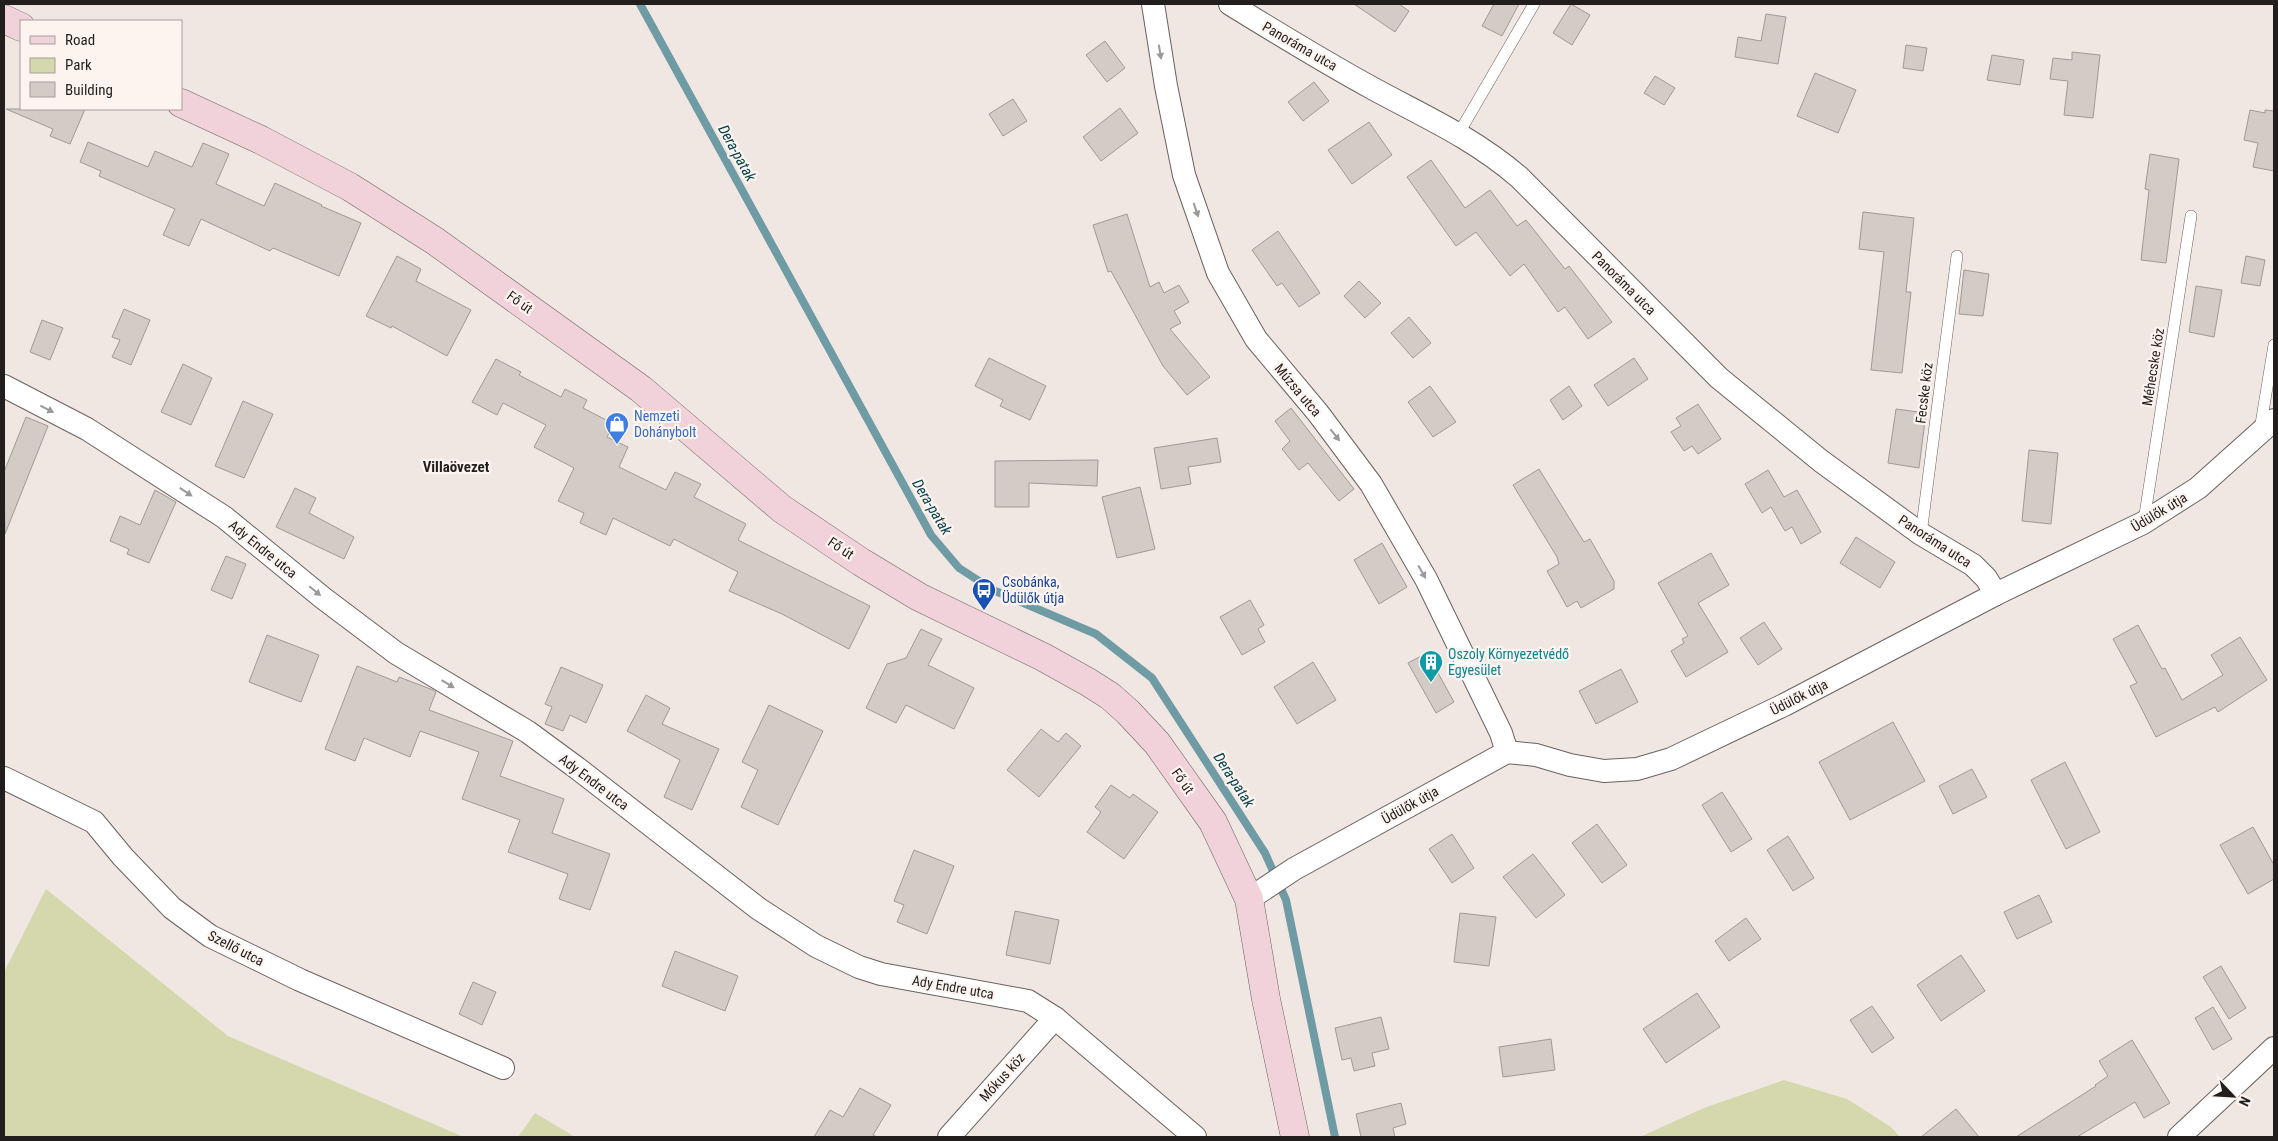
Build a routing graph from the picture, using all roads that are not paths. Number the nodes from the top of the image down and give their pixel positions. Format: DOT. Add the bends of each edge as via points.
graph roads {
  1 [pos="1153,4"];
  2 [pos="1230,4"];
  3 [pos="1534,4"];
  4 [pos="4,19"];
  5 [pos="20,27"];
  6 [pos="182,103"];
  7 [pos="1460,134"];
  8 [pos="2192,216"];
  9 [pos="1957,256"];
  10 [pos="2274,345"];
  11 [pos="4,386"];
  12 [pos="2267,427"];
  13 [pos="2143,523"];
  14 [pos="1921,534"];
  15 [pos="1996,594"];
  16 [pos="1507,752"];
  17 [pos="4,778"];
  18 [pos="1257,894"];
  19 [pos="1056,1018"];
  20 [pos="2274,1048"];
  21 [pos="503,1068"];
  22 [pos="949,1137"];
  23 [pos="1195,1137"];
  24 [pos="1295,1137"];
  25 [pos="2179,1137"];
  1 -- 16 [label="street, Múzsa utca, one-way" via="1184,175 1218,273 1256,339 1318,413 1371,484 1426,579 1501,733"];
  2 -- 7 [label="street, Panoráma utca" via="1371,88"];
  3 -- 7 [label="lane"];
  4 -- 5 [label="main road"];
  6 -- 18 [label="main road, Fő út" via="350,187 435,241 641,390 782,509 861,562 919,597 1043,658 1110,696 1157,743 1213,822"];
  7 -- 14 [label="street, Panoráma utca" via="1519,177 1719,378 1821,461"];
  8 -- 13 [label="lane, Méhecske köz"];
  9 -- 14 [label="lane, Fecske köz"];
  10 -- 12 [label="lane"];
  11 -- 19 [label="street, Ady Endre utca, one-way" via="94,433 224,518 396,653 528,732 759,909 816,946 881,974 1028,1001"];
  12 -- 13 [label="street, Üdülők útja" via="2198,488"];
  13 -- 15 [label="street, Üdülők útja"];
  14 -- 15 [label="street, Panoráma utca" via="1973,565"];
  15 -- 16 [label="street, Üdülők útja" via="1784,705 1671,759 1637,769 1604,770"];
  16 -- 18 [label="street, Üdülők útja" via="1294,869"];
  17 -- 21 [label="street, Szellő utca" via="94,822 122,857 172,908 210,936 300,980"];
  18 -- 24 [label="main road, Fő út" via="1266,999"];
  19 -- 22 [label="street, Mókus köz"];
  19 -- 23 [label="street, Ady Endre utca"];
  20 -- 25 [label="street"];
}
